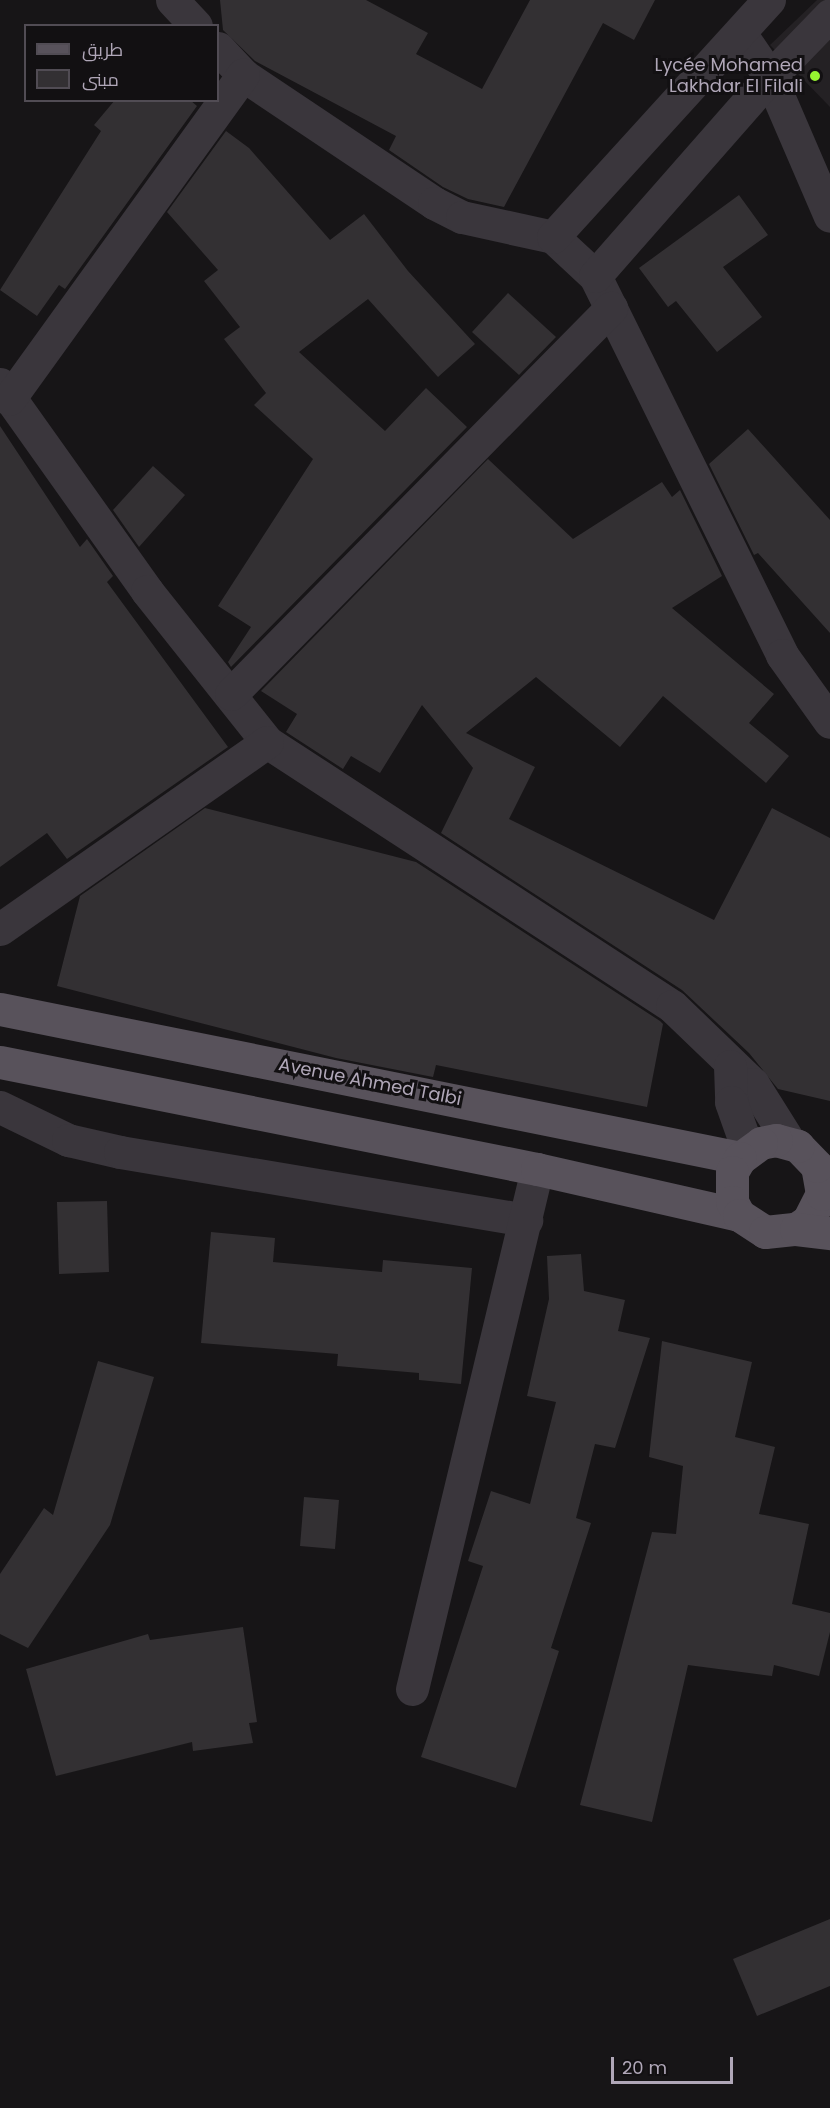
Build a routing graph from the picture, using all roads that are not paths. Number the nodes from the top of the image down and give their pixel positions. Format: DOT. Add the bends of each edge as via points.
graph roads {
  1 [pos="172,0"];
  2 [pos="769,0"];
  3 [pos="830,15"];
  4 [pos="194,24"];
  5 [pos="740,33"];
  6 [pos="219,49"];
  7 [pos="243,75"];
  8 [pos="770,77"];
  9 [pos="830,216"];
  10 [pos="553,237"];
  11 [pos="595,276"];
  12 [pos="611,308"];
  13 [pos="4,392"];
  14 [pos="231,693"];
  15 [pos="830,722"];
  16 [pos="267,742"];
  17 [pos="0,929"];
  18 [pos="0,1009"];
  19 [pos="0,1062"];
  20 [pos="730,1066"];
  21 [pos="0,1107"];
  22 [pos="744,1154"];
  23 [pos="813,1154"];
  24 [pos="537,1169"];
  25 [pos="739,1215"];
  26 [pos="525,1220"];
  27 [pos="796,1229"];
  28 [pos="830,1233"];
  29 [pos="412,1689"];
  1 -- 4 [label="street"];
  2 -- 5 [label="street"];
  3 -- 8 [label="street"];
  5 -- 8 [label="street"];
  5 -- 10 [label="street"];
  6 -- 7 [label="street"];
  7 -- 10 [label="street" via="448,211 486,224"];
  7 -- 13 [label="street"];
  8 -- 9 [label="street"];
  8 -- 11 [label="street"];
  10 -- 11 [label="street"];
  11 -- 12 [label="street"];
  12 -- 14 [label="street"];
  12 -- 15 [label="street" via="782,655"];
  13 -- 14 [label="street" via="147,591"];
  14 -- 16 [label="street"];
  16 -- 17 [label="street"];
  16 -- 20 [label="street" via="672,1006"];
  18 -- 22 [label="main road, Avenue Ahmed Talbi"];
  19 -- 24 [label="main road"];
  20 -- 22 [label="street" via="731,1102"];
  20 -- 23 [label="street" via="753,1084"];
  21 -- 26 [label="street" via="68,1140 120,1152"];
  22 -- 23 [label="main road" via="776,1140"];
  22 -- 25 [label="main road" via="730,1186"];
  23 -- 27 [label="main road" via="822,1194 808,1221"];
  24 -- 25 [label="main road"];
  24 -- 26 [label="street"];
  25 -- 27 [label="main road" via="765,1232"];
  26 -- 29 [label="street"];
  27 -- 28 [label="main road"];
}
